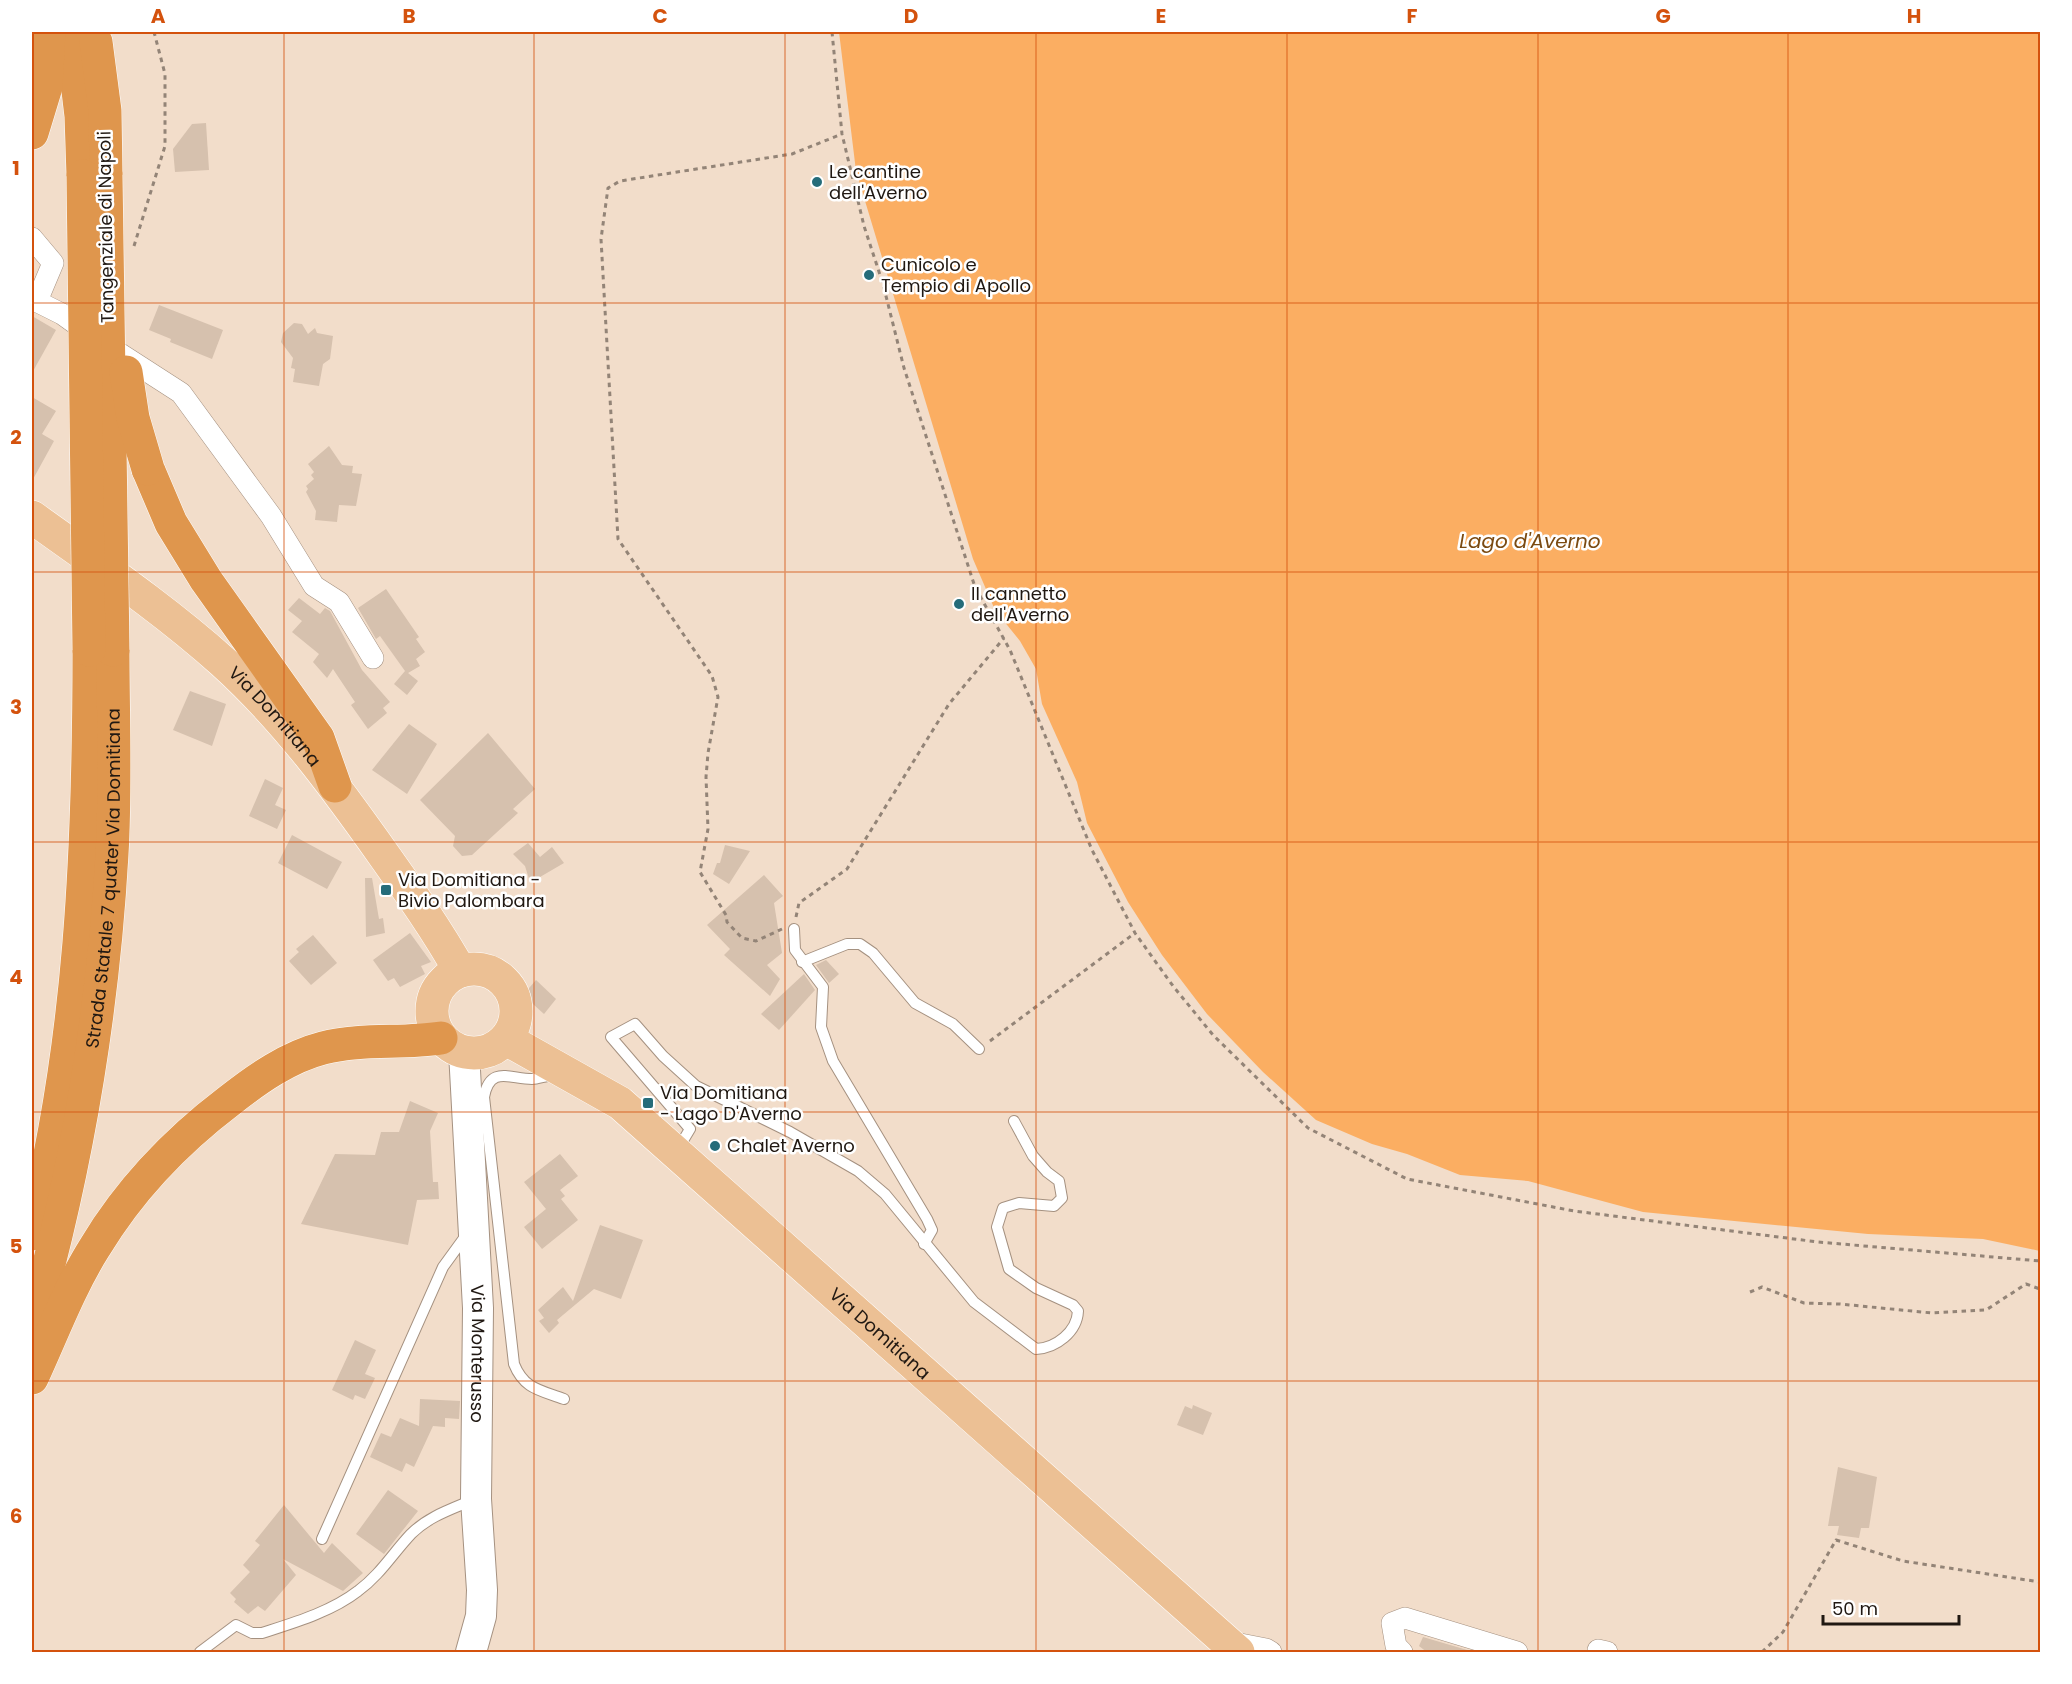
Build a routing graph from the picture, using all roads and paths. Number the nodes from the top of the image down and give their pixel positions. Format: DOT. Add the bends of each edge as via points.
graph roads {
  1 [pos="49,32"];
  2 [pos="71,32"];
  3 [pos="94,32"];
  4 [pos="154,32"];
  5 [pos="832,32"];
  6 [pos="32,133"];
  7 [pos="842,134"];
  8 [pos="94,176"];
  9 [pos="32,238"];
  10 [pos="131,254"];
  11 [pos="34,300"];
  12 [pos="107,300"];
  13 [pos="98,422"];
  14 [pos="32,516"];
  15 [pos="1004,638"];
  16 [pos="101,650"];
  17 [pos="373,658"];
  18 [pos="335,786"];
  19 [pos="794,928"];
  20 [pos="1135,933"];
  21 [pos="802,962"];
  22 [pos="460,971"];
  23 [pos="506,1039"];
  24 [pos="452,1045"];
  25 [pos="979,1049"];
  26 [pos="554,1066"];
  27 [pos="1014,1121"];
  28 [pos="676,1152"];
  29 [pos="473,1226"];
  30 [pos="32,1234"];
  31 [pos="924,1244"];
  32 [pos="2040,1262"];
  33 [pos="2040,1288"];
  34 [pos="1750,1292"];
  35 [pos="32,1327"];
  36 [pos="32,1378"];
  37 [pos="564,1399"];
  38 [pos="476,1498"];
  39 [pos="322,1539"];
  40 [pos="2040,1582"];
  41 [pos="1232,1647"];
  42 [pos="200,1653"];
  43 [pos="471,1653"];
  44 [pos="1271,1653"];
  45 [pos="1402,1653"];
  46 [pos="1517,1653"];
  47 [pos="1762,1653"];
  1 -- 6 [label="highway" via="46,87"];
  2 -- 8 [label="highway, Tangenziale di Napoli" via="81,116"];
  3 -- 8 [label="highway, Tangenziale di Napoli" via="105,111"];
  4 -- 10 [label="path" via="165,74 165,146"];
  5 -- 7 [label="path"];
  7 -- 15 [label="path" via="904,368 975,587"];
  7 -- 19 [label="path" via="792,154 620,181 608,188 601,239 618,539 712,676 718,697 708,753 708,829 700,872 727,922 742,938 756,941 778,929"];
  8 -- 12 [label="highway, Tangenziale di Napoli, bridge"];
  8 -- 13 [label="highway, Tangenziale di Napoli, bridge"];
  9 -- 11 [label="street" via="53,263"];
  11 -- 17 [label="street" via="62,314 181,393 271,516 314,586 339,602"];
  12 -- 13 [label="highway, Tangenziale di Napoli, bridge"];
  12 -- 18 [label="highway, bridge" via="120,324 133,418 148,470 171,522 206,580 318,738"];
  13 -- 16 [label="highway, Strada Statale 7 quater Via Domitiana, bridge"];
  14 -- 18 [label="main road, Via Domitiana" via="223,662 285,725"];
  15 -- 19 [label="path" via="949,704 847,868 799,903"];
  15 -- 20 [label="path" via="1092,850"];
  16 -- 30 [label="highway, Strada Statale 7 quater Via Domitiana" via="78,959 64,1073"];
  16 -- 35 [label="highway, Strada Statale 7 quater Via Domitiana" via="112,854 94,1038 54,1243"];
  18 -- 22 [label="main road, Via Domitiana" via="442,939"];
  19 -- 21 [label="lane" via="795,950"];
  20 -- 25 [label="path"];
  20 -- 32 [label="path" via="1214,1035 1308,1128 1407,1179 1574,1211 1818,1242"];
  21 -- 25 [label="lane" via="847,944 860,944 873,953 915,1003 953,1024"];
  21 -- 31 [label="lane" via="823,987 821,1028 833,1061 932,1230"];
  22 -- 23 [label="main road" via="492,973 509,987 516,1008"];
  22 -- 24 [label="main road" via="449,976 435,994 432,1017"];
  23 -- 24 [label="main road" via="487,1052"];
  23 -- 26 [label="main road, Via Domitiana"];
  24 -- 29 [label="street, Via Monterusso"];
  24 -- 36 [label="highway" via="348,1044 305,1054 263,1077 214,1113 156,1166 110,1224 80,1275"];
  26 -- 28 [label="main road, Via Domitiana" via="620,1103"];
  26 -- 37 [label="lane" via="547,1076 494,1078 486,1086 484,1097 514,1364 520,1379 528,1385"];
  27 -- 31 [label="lane" via="1033,1156 1059,1181 1062,1198 1054,1206 1019,1203 1003,1208 998,1227 1009,1269 1035,1288 1073,1305 1078,1321 1058,1344 1036,1349 974,1302"];
  28 -- 31 [label="lane" via="690,1129 611,1037 635,1024 696,1086 858,1171 885,1194"];
  28 -- 41 [label="main road, Via Domitiana"];
  29 -- 38 [label="street, Via Monterusso" via="478,1308"];
  29 -- 39 [label="lane" via="443,1267"];
  33 -- 34 [label="path" via="2026,1284 1986,1310 1932,1313 1804,1304 1762,1287"];
  38 -- 42 [label="lane" via="434,1515 411,1534 383,1570 357,1593 262,1634 236,1625"];
  38 -- 43 [label="street, Via Monterusso" via="482,1590 481,1616"];
  40 -- 47 [label="path" via="1903,1561 1836,1540 1783,1632"];
  41 -- 44 [label="street" via="1266,1649"];
  45 -- 46 [label="street" via="1396,1646 1392,1623 1405,1618"];
}
